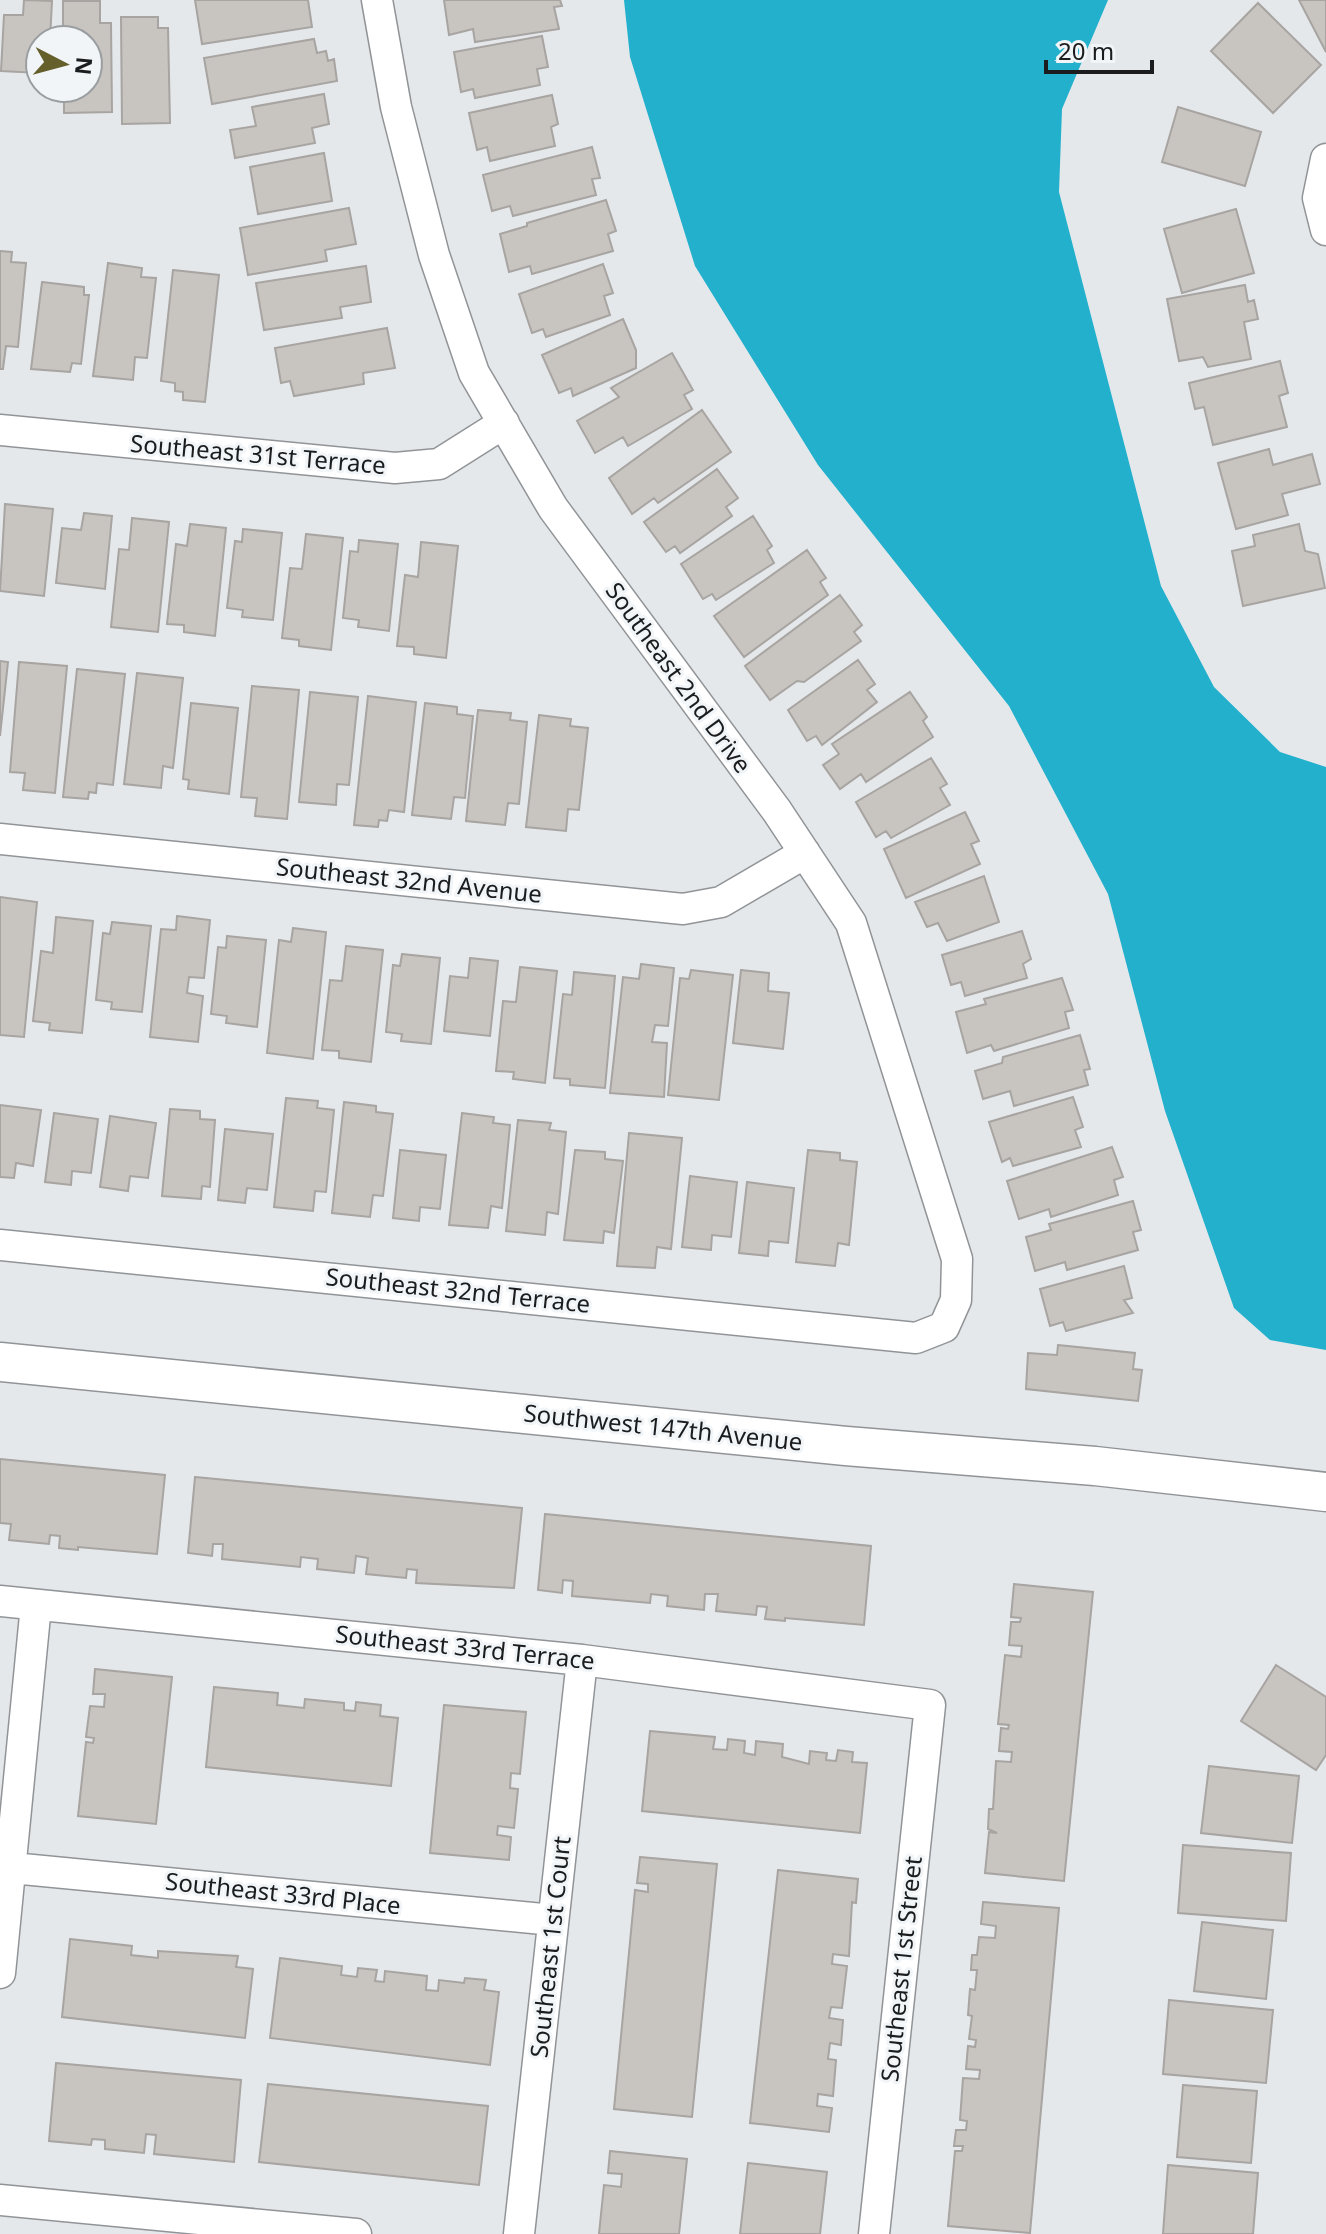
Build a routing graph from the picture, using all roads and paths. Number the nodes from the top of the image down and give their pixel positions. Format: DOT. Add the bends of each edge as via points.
graph roads {
  1 [pos="377,0"];
  2 [pos="1326,159"];
  3 [pos="1326,230"];
  4 [pos="504,423"];
  5 [pos="0,430"];
  6 [pos="0,839"];
  7 [pos="805,853"];
  8 [pos="0,1245"];
  9 [pos="916,1338"];
  10 [pos="0,1362"];
  11 [pos="1326,1492"];
  12 [pos="0,1601"];
  13 [pos="36,1605"];
  14 [pos="582,1660"];
  15 [pos="930,1705"];
  16 [pos="12,1868"];
  17 [pos="553,1920"];
  18 [pos="0,1973"];
  19 [pos="0,2200"];
  20 [pos="356,2234"];
  21 [pos="519,2234"];
  22 [pos="874,2234"];
  1 -- 4 [label="street, Southeast 2nd Drive" via="396,107 434,255 474,373"];
  2 -- 3 [label="street" via="1318,198"];
  4 -- 5 [label="street, Southeast 31st Terrace" via="439,464 395,468"];
  4 -- 7 [label="street, Southeast 2nd Drive" via="553,508"];
  6 -- 7 [label="street, Southeast 32nd Avenue" via="683,909 721,902"];
  7 -- 9 [label="street, Southeast 2nd Drive" via="851,923 957,1259 956,1300 944,1327"];
  8 -- 9 [label="street, Southeast 32nd Terrace"];
  10 -- 11 [label="street, Southwest 147th Avenue"];
  12 -- 13 [label="street, Southeast 33rd Terrace"];
  13 -- 14 [label="street, Southeast 33rd Terrace"];
  13 -- 16 [label="street"];
  14 -- 15 [label="street, Southeast 33rd Terrace"];
  14 -- 17 [label="street, Southeast 1st Court"];
  15 -- 22 [label="street, Southeast 1st Street"];
  16 -- 17 [label="street, Southeast 33rd Place"];
  16 -- 18 [label="street"];
  17 -- 21 [label="street, Southeast 1st Court"];
  19 -- 20 [label="street"];
}
